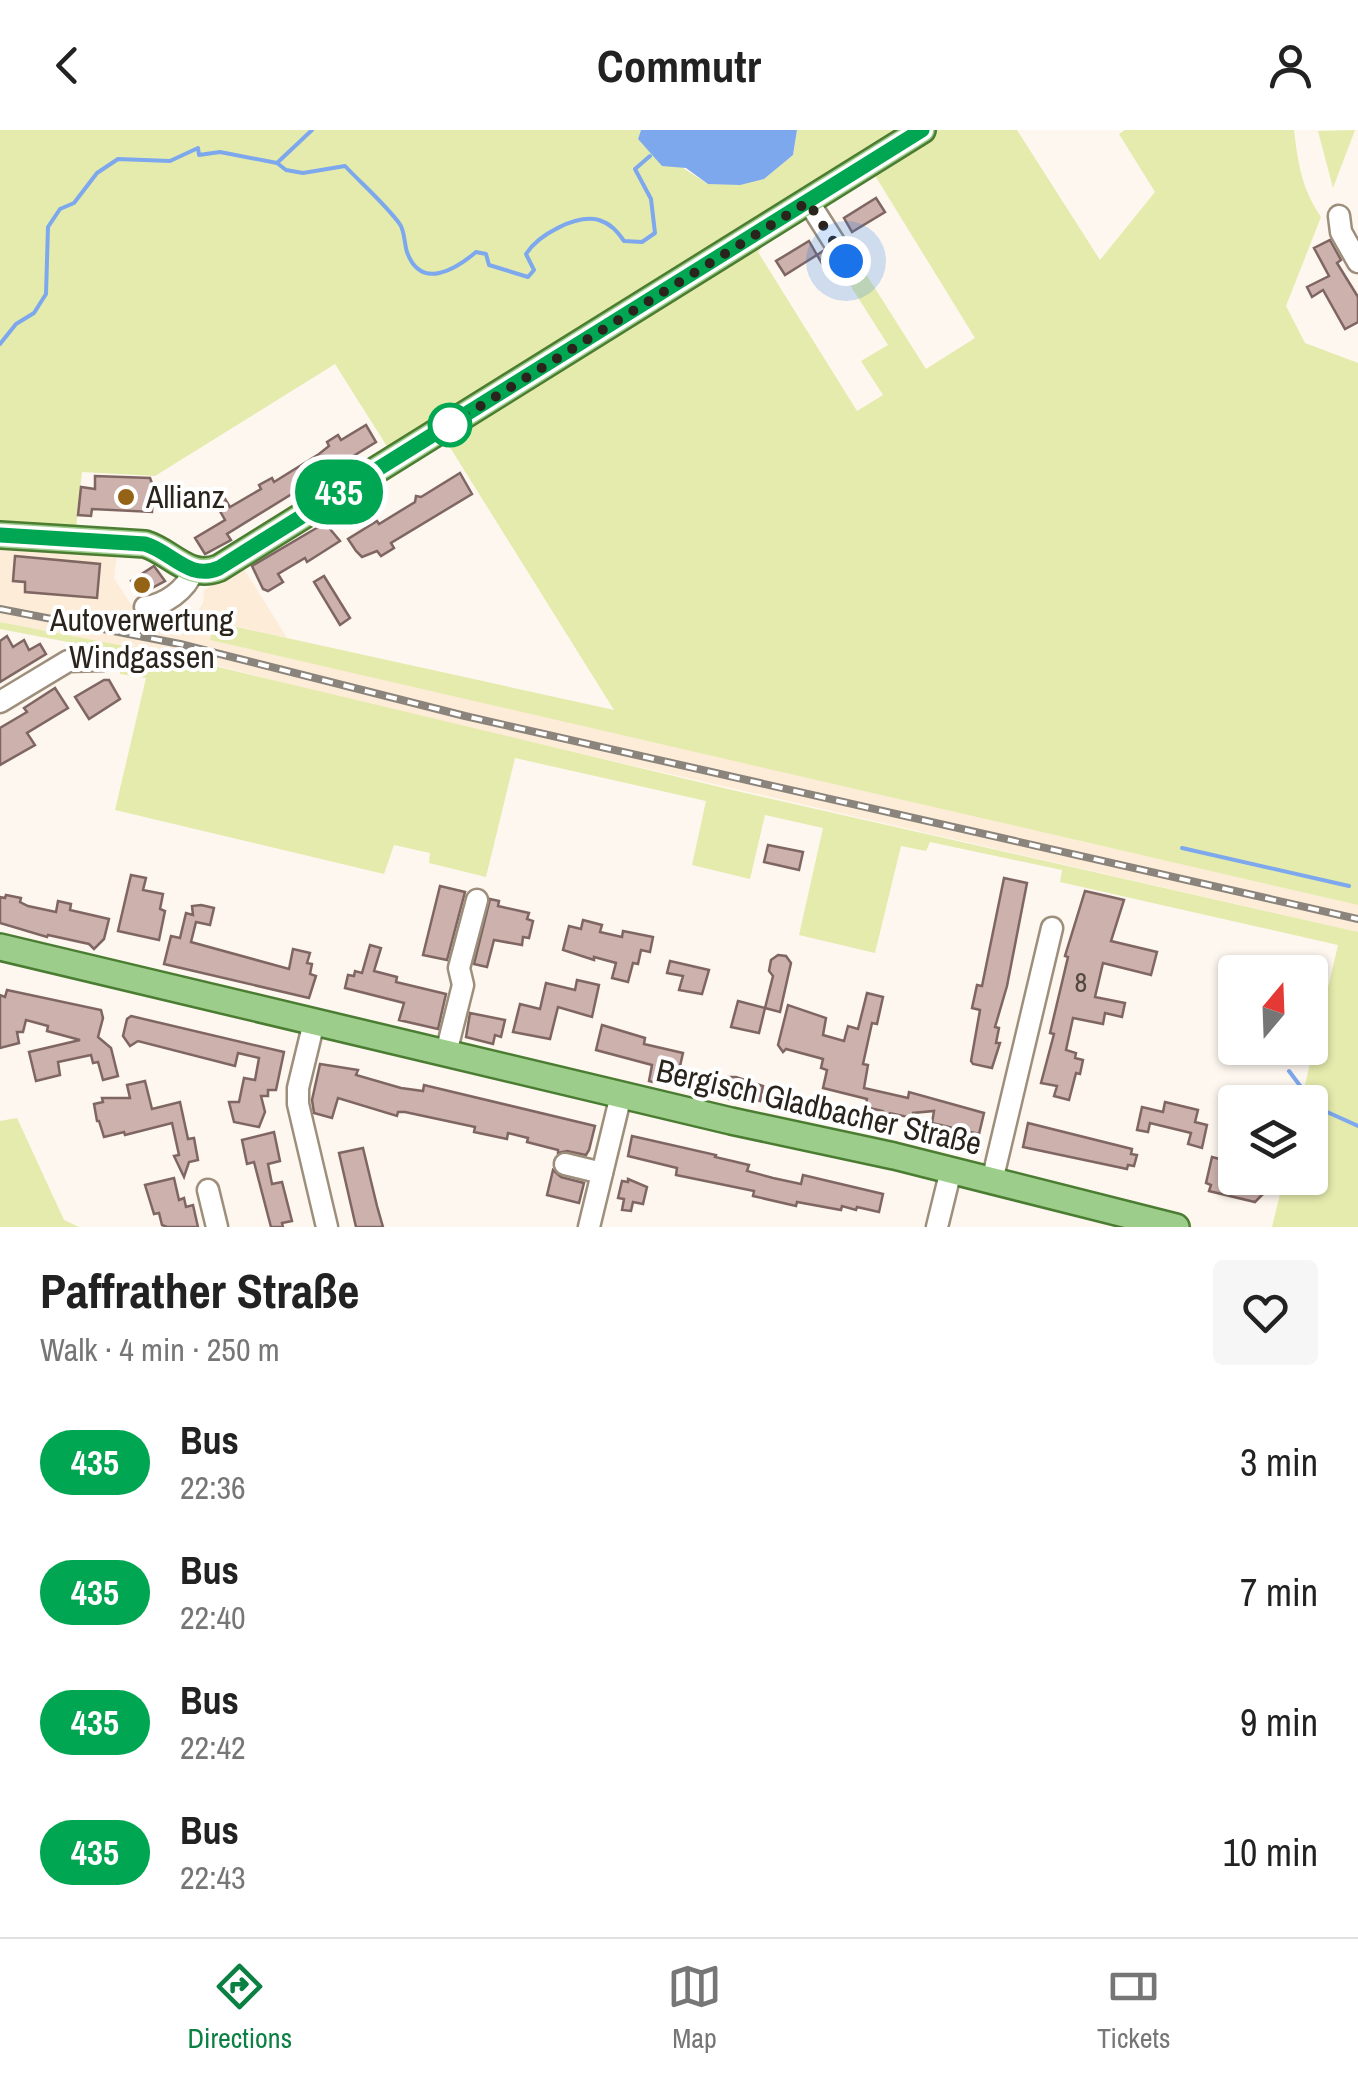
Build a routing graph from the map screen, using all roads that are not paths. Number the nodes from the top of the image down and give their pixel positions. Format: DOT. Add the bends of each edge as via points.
graph roads {
  1 [pos="922,130"];
  2 [pos="808,202"];
  3 [pos="1339,216"];
  4 [pos="846,261"];
  5 [pos="1358,262"];
  6 [pos="0,535"];
  7 [pos="193,570"];
  8 [pos="145,607"];
  9 [pos="103,660"];
  10 [pos="0,702"];
  11 [pos="477,900"];
  12 [pos="1052,928"];
  13 [pos="0,947"];
  14 [pos="314,1022"];
  15 [pos="446,1053"];
  16 [pos="620,1095"];
  17 [pos="565,1164"];
  18 [pos="951,1170"];
  19 [pos="602,1173"];
  20 [pos="992,1181"];
  21 [pos="208,1190"];
  22 [pos="217,1227"];
  23 [pos="327,1227"];
  24 [pos="590,1227"];
  25 [pos="937,1227"];
  26 [pos="1176,1227"];
  1 -- 2 [label="main road"];
  2 -- 4 [label="street"];
  2 -- 7 [label="main road" via="219,568"];
  3 -- 5 [label="street"];
  6 -- 7 [label="main road" via="145,544"];
  7 -- 8 [label="street" via="181,590"];
  9 -- 10 [label="street" via="68,662"];
  11 -- 15 [label="street"];
  12 -- 20 [label="street"];
  13 -- 14 [label="main road, Bergisch Gladbacher Straße"];
  14 -- 15 [label="main road, Bergisch Gladbacher Straße"];
  14 -- 23 [label="street" via="298,1104"];
  15 -- 16 [label="main road, Bergisch Gladbacher Straße"];
  16 -- 18 [label="main road, Bergisch Gladbacher Straße"];
  16 -- 19 [label="street"];
  17 -- 19 [label="street"];
  18 -- 20 [label="main road, Bergisch Gladbacher Straße"];
  18 -- 25 [label="street"];
  19 -- 24 [label="street"];
  20 -- 26 [label="main road, Bergisch Gladbacher Straße"];
  21 -- 22 [label="street"];
}
